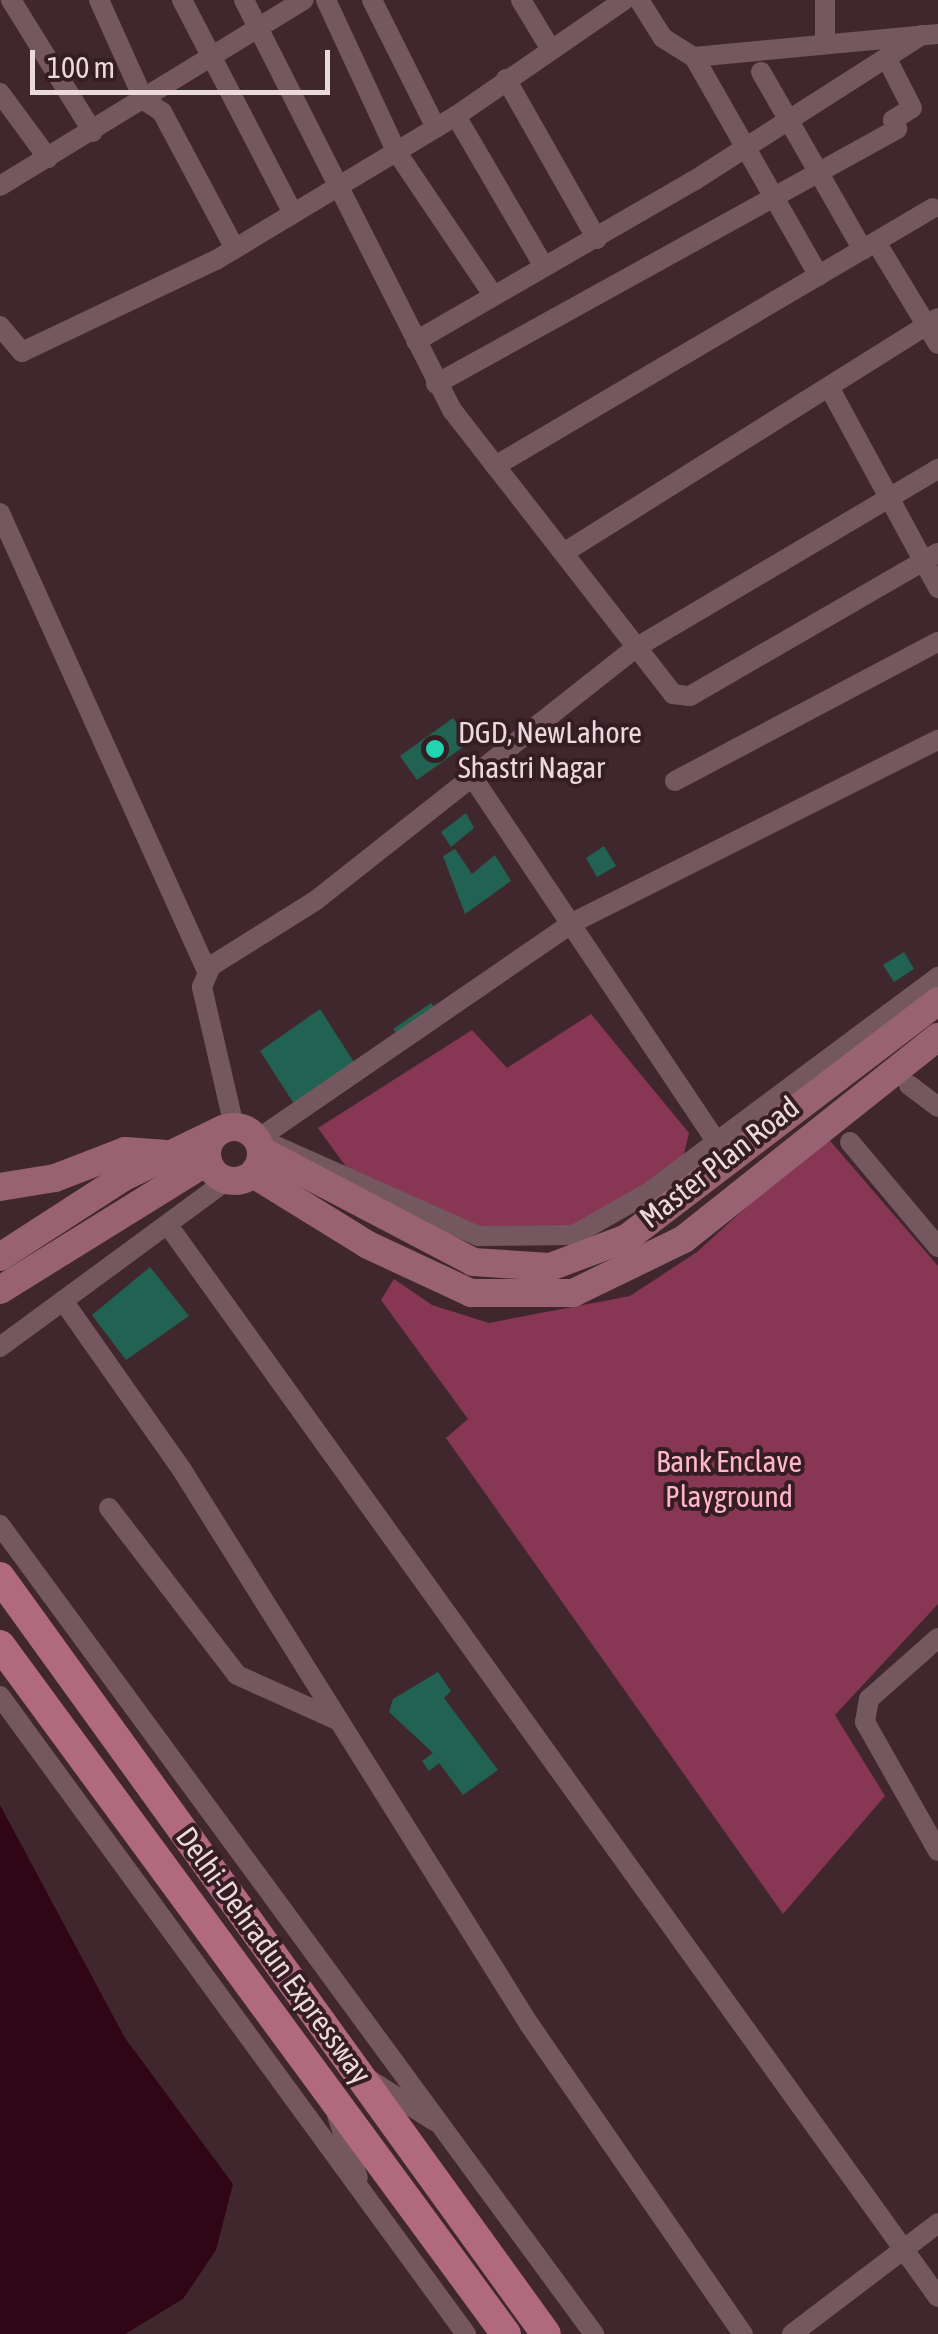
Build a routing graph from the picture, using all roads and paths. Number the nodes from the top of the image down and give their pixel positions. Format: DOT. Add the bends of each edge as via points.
graph roads {
  1 [pos="11,0"];
  2 [pos="100,0"];
  3 [pos="182,0"];
  4 [pos="244,0"];
  5 [pos="304,0"];
  6 [pos="326,0"];
  7 [pos="372,0"];
  8 [pos="521,0"];
  9 [pos="624,0"];
  10 [pos="639,0"];
  11 [pos="825,0"];
  12 [pos="258,27"];
  13 [pos="930,34"];
  14 [pos="825,43"];
  15 [pos="550,48"];
  16 [pos="694,57"];
  17 [pos="210,59"];
  18 [pos="887,59"];
  19 [pos="761,72"];
  20 [pos="506,79"];
  21 [pos="0,93"];
  22 [pos="144,100"];
  23 [pos="456,116"];
  24 [pos="789,121"];
  25 [pos="436,128"];
  26 [pos="93,132"];
  27 [pos="744,150"];
  28 [pos="396,151"];
  29 [pos="48,158"];
  30 [pos="822,177"];
  31 [pos="0,186"];
  32 [pos="340,186"];
  33 [pos="774,203"];
  34 [pos="933,208"];
  35 [pos="293,213"];
  36 [pos="597,239"];
  37 [pos="870,246"];
  38 [pos="235,249"];
  39 [pos="543,266"];
  40 [pos="819,276"];
  41 [pos="492,295"];
  42 [pos="0,326"];
  43 [pos="934,329"];
  44 [pos="416,341"];
  45 [pos="436,384"];
  46 [pos="829,387"];
  47 [pos="494,466"];
  48 [pos="938,469"];
  49 [pos="888,500"];
  50 [pos="0,513"];
  51 [pos="565,552"];
  52 [pos="931,558"];
  53 [pos="938,588"];
  54 [pos="938,642"];
  55 [pos="637,646"];
  56 [pos="938,740"];
  57 [pos="472,778"];
  58 [pos="675,781"];
  59 [pos="572,923"];
  60 [pos="207,971"];
  61 [pos="938,976"];
  62 [pos="938,1001"];
  63 [pos="938,1037"];
  64 [pos="909,1085"];
  65 [pos="938,1107"];
  66 [pos="774,1111"];
  67 [pos="716,1141"];
  68 [pos="850,1142"];
  69 [pos="238,1151"];
  70 [pos="164,1154"];
  71 [pos="0,1186"];
  72 [pos="170,1228"];
  73 [pos="938,1247"];
  74 [pos="0,1258"];
  75 [pos="0,1290"];
  76 [pos="64,1302"];
  77 [pos="0,1348"];
  78 [pos="109,1508"];
  79 [pos="0,1525"];
  80 [pos="0,1577"];
  81 [pos="938,1638"];
  82 [pos="0,1646"];
  83 [pos="0,1696"];
  84 [pos="336,1720"];
  85 [pos="938,1851"];
  86 [pos="392,2056"];
  87 [pos="364,2077"];
  88 [pos="332,2101"];
  89 [pos="402,2101"];
  90 [pos="311,2125"];
  91 [pos="443,2127"];
  92 [pos="412,2145"];
  93 [pos="348,2150"];
  94 [pos="376,2185"];
  95 [pos="938,2223"];
  96 [pos="907,2251"];
  97 [pos="938,2297"];
  98 [pos="466,2334"];
  99 [pos="506,2334"];
  100 [pos="546,2334"];
  101 [pos="594,2334"];
  102 [pos="743,2334"];
  103 [pos="792,2334"];
  1 -- 26 [label="street"];
  2 -- 22 [label="street"];
  3 -- 17 [label="street"];
  4 -- 12 [label="street"];
  5 -- 12 [label="street"];
  6 -- 28 [label="street"];
  7 -- 25 [label="street"];
  8 -- 15 [label="street"];
  9 -- 15 [label="street"];
  10 -- 16 [label="street" via="663,38"];
  11 -- 14 [label="street"];
  12 -- 17 [label="street"];
  12 -- 32 [label="street"];
  13 -- 14 [label="street"];
  13 -- 18 [label="street"];
  14 -- 16 [label="street"];
  15 -- 20 [label="street"];
  16 -- 27 [label="street"];
  17 -- 22 [label="street"];
  17 -- 35 [label="street"];
  18 -- 24 [label="street"];
  18 -- 30 [label="street" via="912,108 893,120 897,129"];
  19 -- 24 [label="street"];
  20 -- 23 [label="street"];
  20 -- 36 [label="street"];
  21 -- 29 [label="street"];
  22 -- 26 [label="street"];
  22 -- 38 [label="street" via="162,112"];
  23 -- 25 [label="street"];
  23 -- 39 [label="street"];
  24 -- 27 [label="street"];
  24 -- 30 [label="street"];
  25 -- 28 [label="street"];
  26 -- 29 [label="street"];
  27 -- 33 [label="street"];
  27 -- 36 [label="street"];
  28 -- 32 [label="street"];
  28 -- 41 [label="street"];
  29 -- 31 [label="street"];
  30 -- 33 [label="street"];
  30 -- 37 [label="street"];
  32 -- 35 [label="street"];
  32 -- 44 [label="street"];
  33 -- 40 [label="street"];
  33 -- 45 [label="street"];
  34 -- 37 [label="street"];
  35 -- 38 [label="street"];
  36 -- 39 [label="street"];
  37 -- 40 [label="street"];
  37 -- 43 [label="street"];
  38 -- 42 [label="street" via="22,352"];
  39 -- 41 [label="street"];
  40 -- 47 [label="street"];
  41 -- 44 [label="street"];
  43 -- 46 [label="street"];
  44 -- 45 [label="street"];
  45 -- 47 [label="street"];
  46 -- 49 [label="street"];
  46 -- 51 [label="street"];
  47 -- 51 [label="street"];
  48 -- 49 [label="street"];
  49 -- 52 [label="street"];
  49 -- 55 [label="street"];
  50 -- 60 [label="street"];
  51 -- 55 [label="street"];
  52 -- 53 [label="street"];
  52 -- 55 [label="street" via="690,696 673,694"];
  54 -- 58 [label="street"];
  55 -- 57 [label="street"];
  56 -- 59 [label="street"];
  57 -- 59 [label="street"];
  57 -- 60 [label="street"];
  59 -- 67 [label="street"];
  59 -- 69 [label="street"];
  60 -- 69 [label="street" via="202,987"];
  61 -- 66 [label="street"];
  62 -- 66 [label="main road"];
  63 -- 69 [label="main road, Master Plan Road" via="684,1238 572,1293 471,1293 368,1246"];
  64 -- 65 [label="street"];
  66 -- 67 [label="street"];
  66 -- 69 [label="main road" via="627,1238 550,1267 472,1262"];
  67 -- 69 [label="street" via="574,1235 516,1241 406,1210 311,1156"];
  68 -- 73 [label="street"];
  69 -- 70 [label="main road"];
  69 -- 72 [label="street"];
  69 -- 75 [label="main road"];
  70 -- 71 [label="main road" via="125,1151 55,1178"];
  70 -- 74 [label="main road"];
  72 -- 76 [label="street"];
  72 -- 96 [label="street"];
  76 -- 77 [label="street"];
  76 -- 84 [label="street" via="182,1470"];
  78 -- 84 [label="street" via="237,1675"];
  79 -- 86 [label="street"];
  80 -- 87 [label="highway, Delhi-Dehradun Expressway"];
  81 -- 85 [label="street" via="869,1700 865,1722"];
  82 -- 88 [label="highway, Delhi-Dehradun Expressway"];
  83 -- 90 [label="street"];
  84 -- 102 [label="street"];
  86 -- 89 [label="street"];
  86 -- 91 [label="street"];
  87 -- 89 [label="street"];
  87 -- 92 [label="highway, Delhi-Dehradun Expressway"];
  88 -- 93 [label="street"];
  88 -- 94 [label="highway, Delhi-Dehradun Expressway"];
  89 -- 91 [label="street"];
  89 -- 92 [label="street"];
  90 -- 93 [label="street"];
  90 -- 94 [label="street"];
  91 -- 101 [label="street"];
  92 -- 100 [label="highway, Delhi-Dehradun Expressway"];
  93 -- 94 [label="street"];
  94 -- 98 [label="street"];
  94 -- 99 [label="highway, Delhi-Dehradun Expressway"];
  95 -- 96 [label="street"];
  96 -- 97 [label="street"];
  96 -- 103 [label="street"];
}
